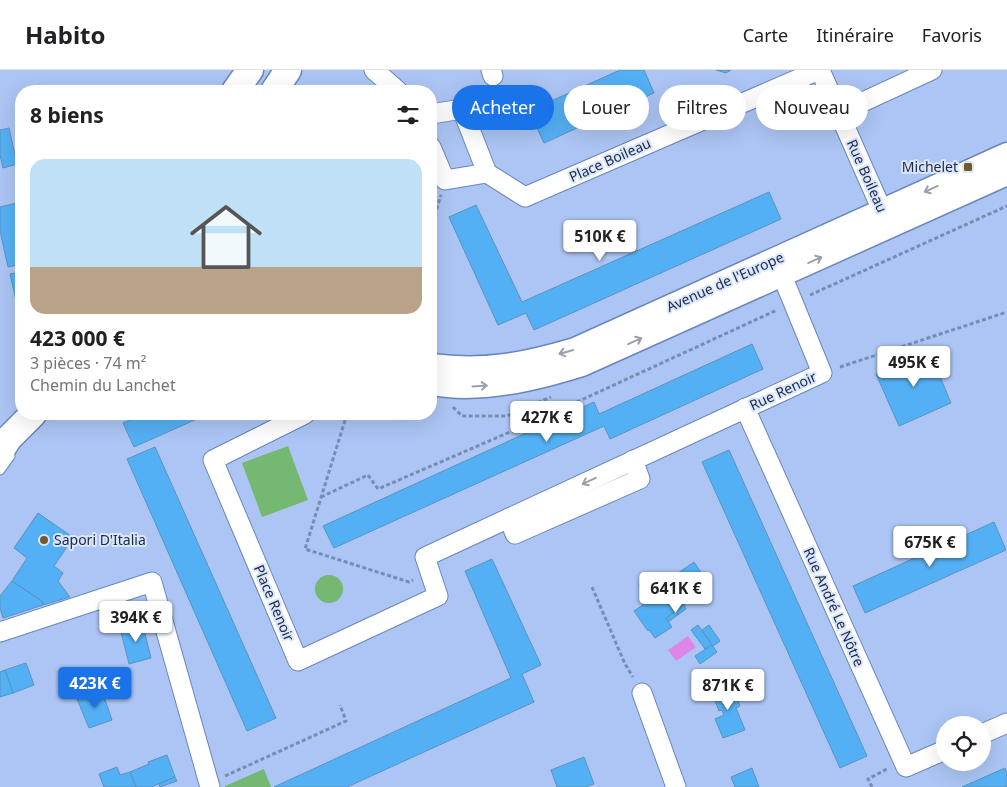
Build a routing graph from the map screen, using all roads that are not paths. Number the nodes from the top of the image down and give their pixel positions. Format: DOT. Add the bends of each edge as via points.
graph roads {
  1 [pos="250,70"];
  2 [pos="288,70"];
  3 [pos="374,70"];
  4 [pos="820,70"];
  5 [pos="932,70"];
  6 [pos="239,85"];
  7 [pos="278,85"];
  8 [pos="391,85"];
  9 [pos="827,85"];
  10 [pos="868,100"];
  11 [pos="437,113"];
  12 [pos="847,130"];
  13 [pos="1007,154"];
  14 [pos="437,161"];
  15 [pos="487,173"];
  16 [pos="1007,174"];
  17 [pos="886,219"];
  18 [pos="779,267"];
  19 [pos="437,365"];
  20 [pos="437,384"];
  21 [pos="745,408"];
  22 [pos="15,420"];
  23 [pos="27,420"];
  24 [pos="293,420"];
  25 [pos="5,446"];
  26 [pos="0,470"];
  27 [pos="427,565"];
  28 [pos="0,632"];
  29 [pos="642,693"];
  30 [pos="1007,723"];
  31 [pos="991,730"];
  32 [pos="936,754"];
  33 [pos="209,785"];
  34 [pos="676,787"];
  1 -- 6 [label="main road"];
  2 -- 7 [label="main road"];
  3 -- 8 [label="street"];
  4 -- 9 [label="street, Rue Boileau"];
  4 -- 15 [label="street, Place Boileau" via="525,197"];
  5 -- 10 [label="street"];
  11 -- 15 [label="street" via="462,109"];
  12 -- 17 [label="street, Rue Boileau"];
  13 -- 17 [label="street, Avenue de l'Europe, one-way"];
  14 -- 15 [label="street" via="445,180"];
  16 -- 17 [label="street, Avenue de l'Europe"];
  17 -- 18 [label="street, Avenue de l'Europe"];
  18 -- 19 [label="street, Avenue de l'Europe, one-way" via="575,350 513,365 485,368"];
  20 -- 18 [label="street, Avenue de l'Europe, one-way" via="494,385 542,377 582,365"];
  18 -- 21 [label="street, Rue Renoir" via="822,373"];
  21 -- 27 [label="street, Rue Renoir" via="509,518"];
  21 -- 32 [label="street, Rue André Le Nôtre" via="906,768"];
  22 -- 25 [label="main road"];
  23 -- 25 [label="main road"];
  24 -- 27 [label="street, Place Renoir" via="213,460 298,661 438,596"];
  25 -- 26 [label="lane"];
  28 -- 33 [label="street" via="152,582"];
  29 -- 34 [label="street"];
  30 -- 31 [label="street"];
}
